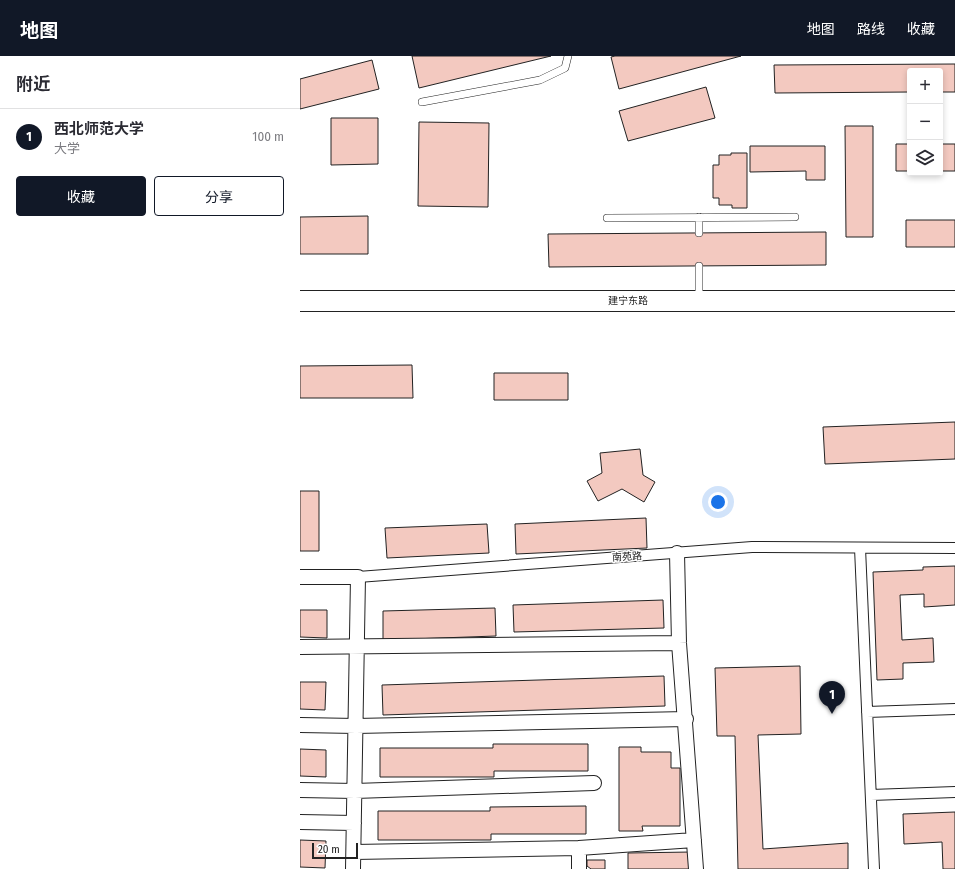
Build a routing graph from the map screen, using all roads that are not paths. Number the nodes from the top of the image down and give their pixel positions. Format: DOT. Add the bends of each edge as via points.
graph roads {
  1 [pos="568,56"];
  2 [pos="422,102"];
  3 [pos="699,217"];
  4 [pos="796,217"];
  5 [pos="607,218"];
  6 [pos="699,233"];
  7 [pos="699,266"];
  8 [pos="300,301"];
  9 [pos="699,301"];
  10 [pos="955,301"];
  11 [pos="860,548"];
  12 [pos="955,548"];
  13 [pos="677,553"];
  14 [pos="300,577"];
  15 [pos="358,577"];
  16 [pos="679,643"];
  17 [pos="300,647"];
  18 [pos="357,647"];
  19 [pos="955,709"];
  20 [pos="867,712"];
  21 [pos="686,719"];
  22 [pos="300,725"];
  23 [pos="356,726"];
  24 [pos="594,783"];
  25 [pos="300,790"];
  26 [pos="355,791"];
  27 [pos="955,792"];
  28 [pos="871,795"];
  29 [pos="300,822"];
  30 [pos="354,823"];
  31 [pos="694,840"];
  32 [pos="579,848"];
  33 [pos="354,852"];
  34 [pos="354,869"];
  35 [pos="579,869"];
  36 [pos="696,869"];
  37 [pos="874,869"];
  1 -- 2 [label="lane" via="565,68 540,80"];
  3 -- 4 [label="lane"];
  3 -- 5 [label="lane"];
  3 -- 6 [label="lane"];
  7 -- 9 [label="lane"];
  8 -- 9 [label="main road, 建宁东路"];
  9 -- 10 [label="main road, 建宁东路"];
  11 -- 12 [label="street, 南苑路"];
  11 -- 13 [label="street, 南苑路" via="752,547"];
  11 -- 20 [label="street"];
  13 -- 15 [label="street, 南苑路"];
  13 -- 16 [label="street"];
  14 -- 15 [label="street, 南苑路"];
  15 -- 18 [label="street"];
  16 -- 18 [label="street"];
  16 -- 21 [label="street"];
  17 -- 18 [label="street"];
  18 -- 23 [label="street"];
  19 -- 20 [label="street"];
  20 -- 28 [label="street"];
  21 -- 23 [label="street"];
  21 -- 31 [label="street"];
  22 -- 23 [label="street"];
  23 -- 26 [label="street"];
  24 -- 26 [label="street"];
  25 -- 26 [label="street"];
  26 -- 30 [label="street"];
  27 -- 28 [label="street"];
  28 -- 37 [label="street"];
  29 -- 30 [label="street"];
  30 -- 33 [label="street"];
  31 -- 32 [label="street"];
  31 -- 36 [label="street"];
  32 -- 33 [label="street"];
  32 -- 35 [label="street"];
  33 -- 34 [label="street"];
}
